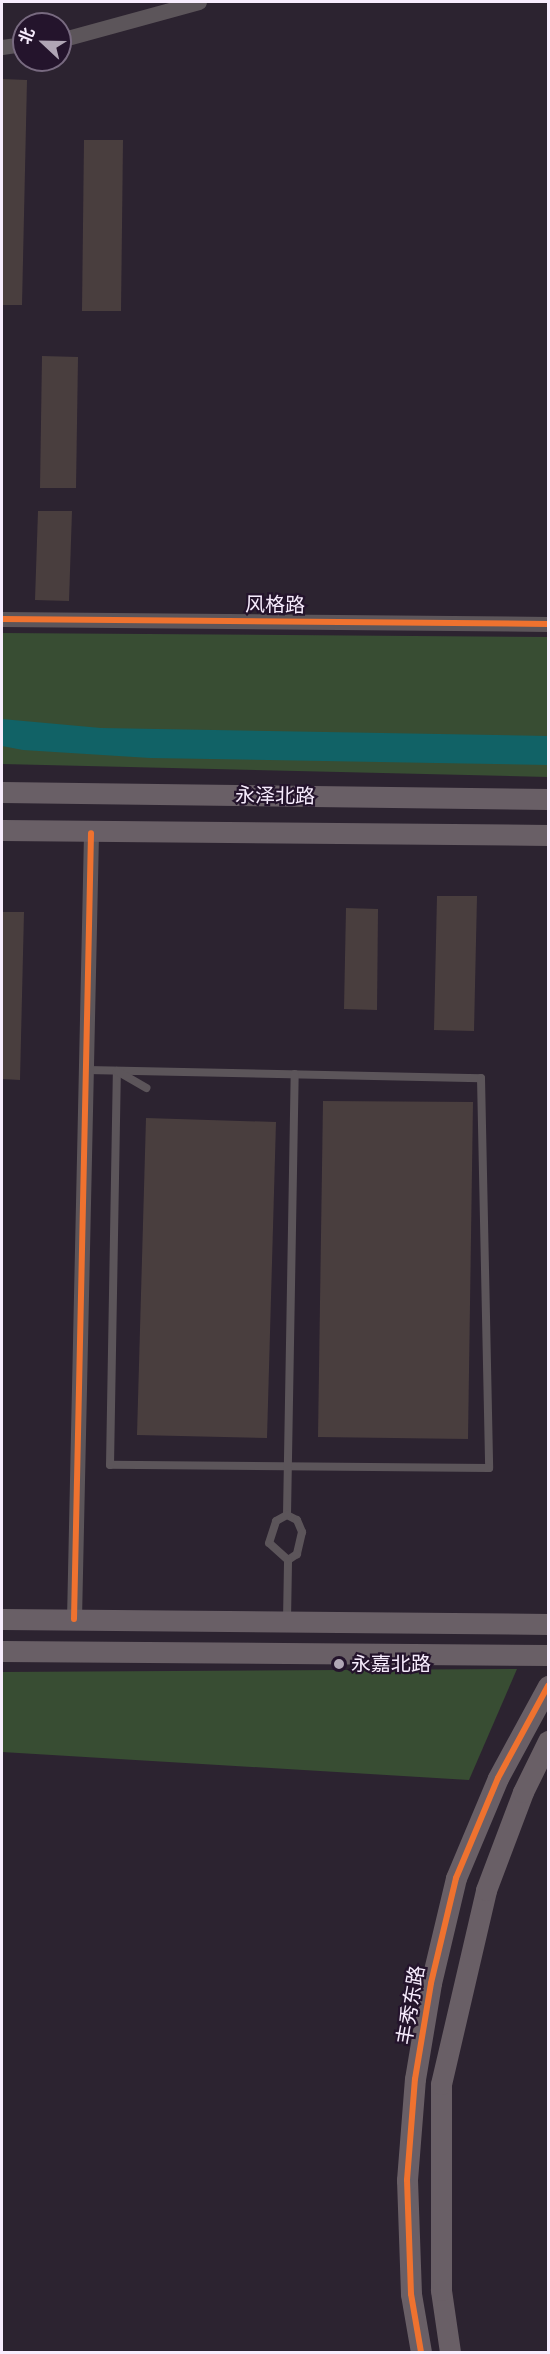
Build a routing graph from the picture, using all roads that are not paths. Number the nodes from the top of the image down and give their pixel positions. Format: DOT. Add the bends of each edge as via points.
graph roads {
  1 [pos="199,2"];
  2 [pos="72,37"];
  3 [pos="2,619"];
  4 [pos="549,624"];
  5 [pos="2,792"];
  6 [pos="549,799"];
  7 [pos="2,830"];
  8 [pos="91,833"];
  9 [pos="549,835"];
  10 [pos="87,1070"];
  11 [pos="117,1071"];
  12 [pos="295,1074"];
  13 [pos="147,1088"];
  14 [pos="286,1467"];
  15 [pos="286,1515"];
  16 [pos="288,1560"];
  17 [pos="2,1619"];
  18 [pos="74,1619"];
  19 [pos="287,1620"];
  20 [pos="549,1624"];
  21 [pos="2,1651"];
  22 [pos="549,1654"];
  23 [pos="549,1686"];
  24 [pos="549,1741"];
  25 [pos="421,2352"];
  26 [pos="450,2352"];
  1 -- 2 [label="street"];
  3 -- 4 [label="street, 风格路"];
  5 -- 6 [label="street, 永泽北路"];
  7 -- 8 [label="street, 永泽北路"];
  8 -- 9 [label="street, 永泽北路"];
  8 -- 10 [label="street"];
  10 -- 11 [label="lane"];
  10 -- 18 [label="street"];
  11 -- 12 [label="lane"];
  11 -- 13 [label="lane"];
  11 -- 14 [label="lane" via="110,1465"];
  12 -- 14 [label="lane"];
  12 -- 14 [label="lane" via="481,1078 489,1468"];
  14 -- 15 [label="lane"];
  15 -- 16 [label="lane" via="297,1520 302,1532 297,1554"];
  15 -- 16 [label="lane" via="276,1521 269,1543"];
  16 -- 19 [label="lane"];
  17 -- 18 [label="street"];
  18 -- 19 [label="street"];
  19 -- 20 [label="street"];
  21 -- 22 [label="street"];
  23 -- 25 [label="street, 丰秀东路" via="498,1778 456,1878 431,1983 415,2079 407,2180 411,2294"];
  24 -- 26 [label="street" via="523,1792 486,1890 441,2084 441,2290"];
}
